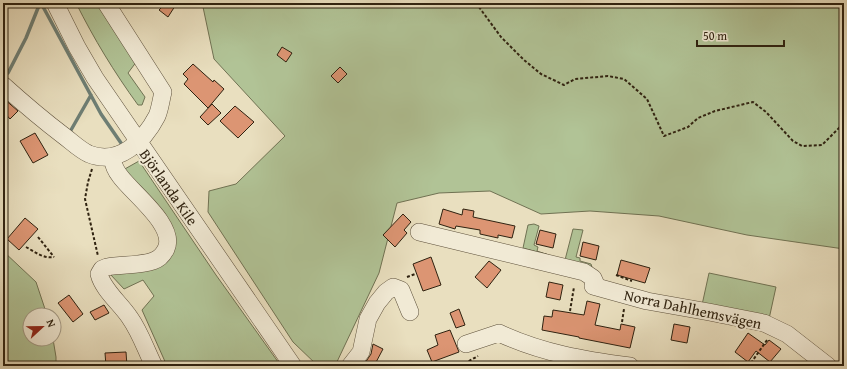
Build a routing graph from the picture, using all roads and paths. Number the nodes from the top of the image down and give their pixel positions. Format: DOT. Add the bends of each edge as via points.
graph roads {
  1 [pos="55,3"];
  2 [pos="106,3"];
  3 [pos="476,3"];
  4 [pos="3,85"];
  5 [pos="844,123"];
  6 [pos="138,143"];
  7 [pos="94,155"];
  8 [pos="112,157"];
  9 [pos="419,232"];
  10 [pos="38,237"];
  11 [pos="26,247"];
  12 [pos="101,271"];
  13 [pos="574,287"];
  14 [pos="570,311"];
  15 [pos="410,312"];
  16 [pos="776,328"];
  17 [pos="466,344"];
  18 [pos="751,363"];
  19 [pos="154,366"];
  20 [pos="293,366"];
  21 [pos="350,366"];
  22 [pos="630,366"];
  23 [pos="828,366"];
  1 -- 6 [label="street, Björlanda Kile" via="95,78"];
  2 -- 6 [label="street" via="163,92 157,114"];
  3 -- 5 [label="path" via="501,37 541,74 564,85 575,79 608,76 624,79 647,99 664,136 688,127 698,118 715,111 753,102 793,141 802,146 822,145"];
  4 -- 7 [label="street" via="76,145"];
  6 -- 8 [label="street"];
  6 -- 20 [label="street, Björlanda Kile"];
  7 -- 8 [label="street"];
  7 -- 12 [label="path" via="86,198"];
  8 -- 12 [label="street" via="120,177 157,216 165,229 168,246 161,258 153,262 115,265"];
  9 -- 16 [label="street, Norra Dahlhemsvägen" via="584,272 593,278 595,286 647,301 764,323"];
  10 -- 11 [label="path" via="54,258 43,256"];
  12 -- 19 [label="street" via="100,280 132,319"];
  13 -- 14 [label="path"];
  15 -- 21 [label="street" via="401,290 393,287 386,292 368,319 361,352"];
  16 -- 18 [label="path"];
  16 -- 23 [label="street, Norra Dahlhemsvägen"];
  17 -- 22 [label="street" via="499,333 552,353"];
}
